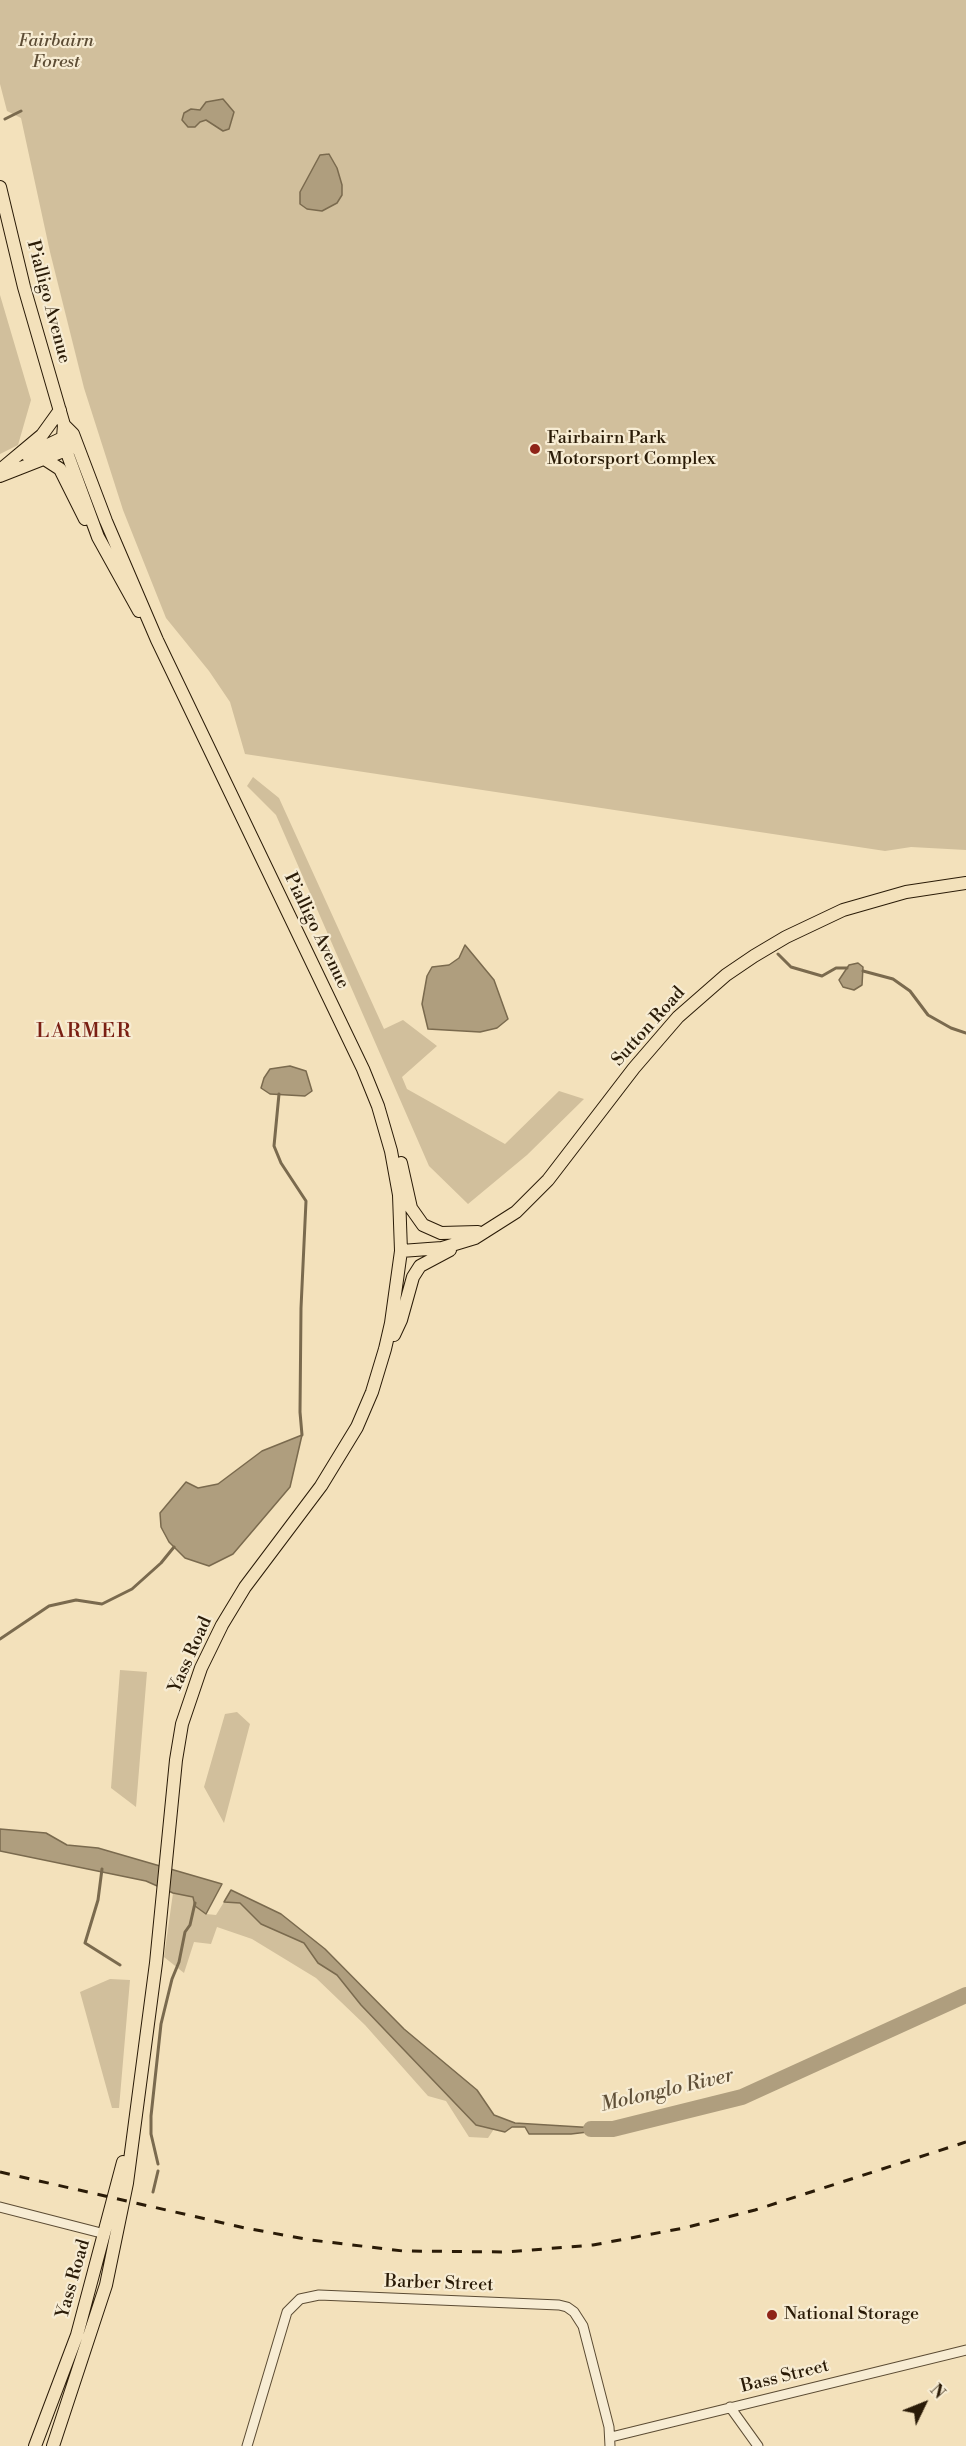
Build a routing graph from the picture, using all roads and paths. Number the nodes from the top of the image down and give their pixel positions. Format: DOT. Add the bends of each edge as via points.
graph roads {
  1 [pos="0,187"];
  2 [pos="60,410"];
  3 [pos="69,438"];
  4 [pos="43,458"];
  5 [pos="0,470"];
  6 [pos="0,476"];
  7 [pos="99,537"];
  8 [pos="157,640"];
  9 [pos="966,883"];
  10 [pos="381,1116"];
  11 [pos="490,1230"];
  12 [pos="464,1241"];
  13 [pos="400,1251"];
  14 [pos="382,1360"];
  15 [pos="135,2117"];
  16 [pos="0,2207"];
  17 [pos="105,2234"];
  18 [pos="113,2246"];
  19 [pos="966,2350"];
  20 [pos="730,2408"];
  21 [pos="611,2442"];
  22 [pos="34,2446"];
  23 [pos="53,2446"];
  24 [pos="247,2446"];
  25 [pos="758,2446"];
  1 -- 2 [label="main road, Pialligo Avenue"];
  2 -- 3 [label="main road, Pialligo Avenue"];
  2 -- 5 [label="main road" via="42,435"];
  3 -- 4 [label="main road"];
  3 -- 5 [label="main road"];
  3 -- 7 [label="main road, Pialligo Avenue"];
  3 -- 8 [label="main road, Pialligo Avenue"];
  4 -- 6 [label="main road"];
  4 -- 7 [label="main road" via="60,469 85,520"];
  7 -- 8 [label="main road, Pialligo Avenue" via="128,595"];
  8 -- 10 [label="main road, Pialligo Avenue" via="363,1069"];
  9 -- 11 [label="main road, Sutton Road" via="906,892 843,910 786,937 726,975 655,1043 533,1197"];
  10 -- 11 [label="main road" via="400,1158 416,1217 441,1233"];
  10 -- 13 [label="main road, Pialligo Avenue" via="399,1195"];
  11 -- 12 [label="main road, Sutton Road"];
  12 -- 13 [label="main road, Sutton Road" via="423,1251"];
  12 -- 14 [label="main road" via="416,1271 401,1320"];
  13 -- 14 [label="main road, Yass Road"];
  14 -- 15 [label="main road, Yass Road" via="372,1392 339,1460 222,1624 201,1668 182,1724"];
  15 -- 17 [label="main road, Yass Road"];
  15 -- 18 [label="main road, Yass Road" via="127,2183"];
  16 -- 17 [label="street"];
  17 -- 18 [label="main road"];
  17 -- 22 [label="main road, Yass Road" via="76,2335"];
  18 -- 23 [label="main road, Yass Road" via="102,2296"];
  19 -- 20 [label="street, Bass Street"];
  20 -- 21 [label="street, Bass Street"];
  20 -- 25 [label="street"];
  21 -- 24 [label="street, Barber Street" via="585,2333 574,2312 560,2305 319,2295 294,2303 284,2320"];
}
